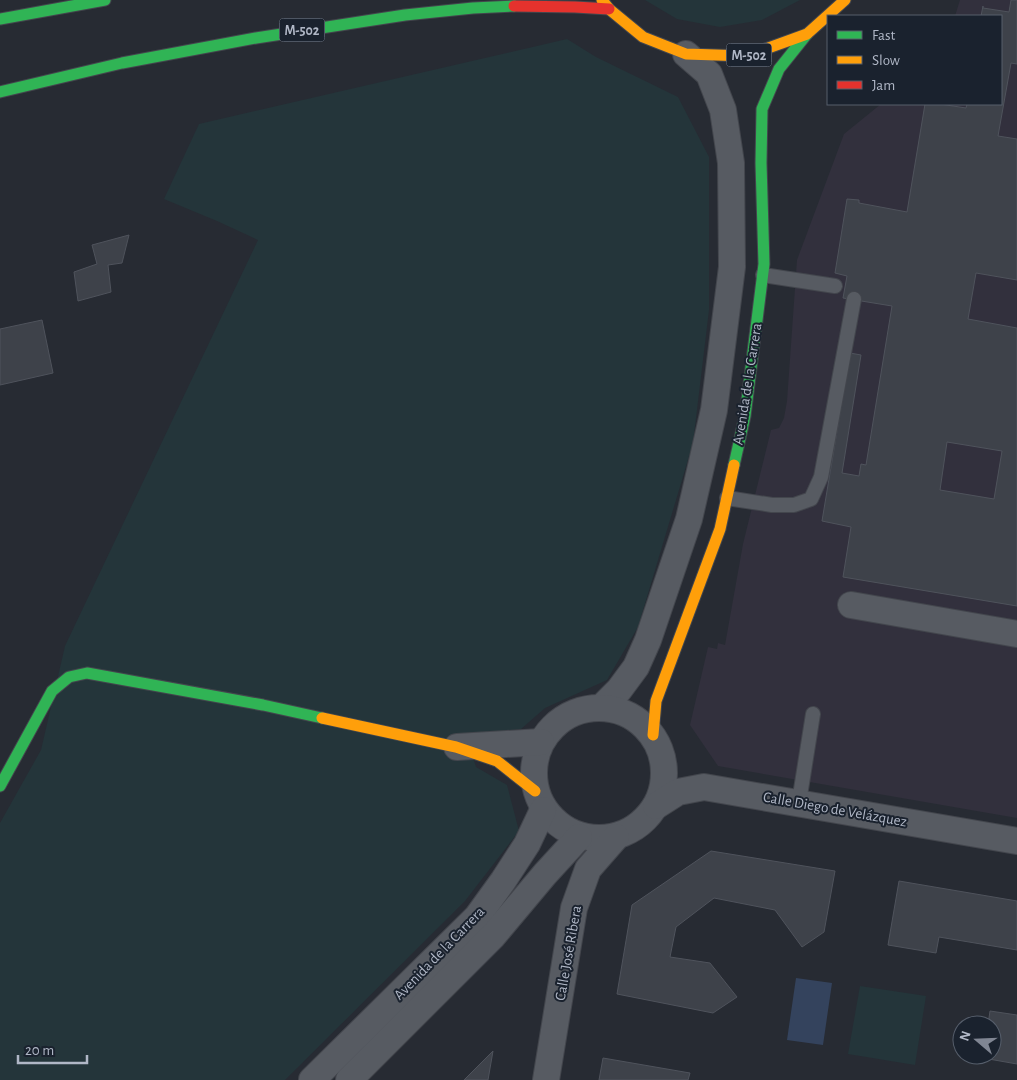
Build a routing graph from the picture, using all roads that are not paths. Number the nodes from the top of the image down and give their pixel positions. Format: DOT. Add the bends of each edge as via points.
graph roads {
  1 [pos="105,0"];
  2 [pos="844,0"];
  3 [pos="605,5"];
  4 [pos="828,15"];
  5 [pos="827,16"];
  6 [pos="0,19"];
  7 [pos="807,34"];
  8 [pos="686,54"];
  9 [pos="0,92"];
  10 [pos="763,275"];
  11 [pos="835,286"];
  12 [pos="854,299"];
  13 [pos="727,498"];
  14 [pos="851,604"];
  15 [pos="1017,634"];
  16 [pos="602,707"];
  17 [pos="813,714"];
  18 [pos="653,735"];
  19 [pos="541,742"];
  20 [pos="456,747"];
  21 [pos="0,786"];
  22 [pos="539,800"];
  23 [pos="798,802"];
  24 [pos="656,806"];
  25 [pos="579,837"];
  26 [pos="616,837"];
  27 [pos="1017,841"];
  28 [pos="312,1080"];
  29 [pos="348,1080"];
  30 [pos="546,1080"];
  1 -- 6 [label="main road"];
  2 -- 4 [label="main road, M-502"];
  3 -- 8 [label="main road, M-502" via="644,37"];
  3 -- 9 [label="main road, M-502" via="479,7 409,14 255,37 122,63"];
  5 -- 7 [label="main road, M-502"];
  7 -- 8 [label="main road, M-502" via="746,56"];
  7 -- 10 [label="main road, Avenida de la Carrera" via="779,69 762,109"];
  8 -- 16 [label="street, Avenida de la Carrera" via="709,74 723,110 731,163 732,267 714,410 689,519 648,640 636,667"];
  10 -- 11 [label="lane"];
  10 -- 13 [label="main road, Avenida de la Carrera" via="745,416"];
  12 -- 13 [label="lane" via="821,477 811,499 794,505 772,505"];
  13 -- 18 [label="main road, Avenida de la Carrera" via="720,529 656,701"];
  14 -- 15 [label="street"];
  16 -- 18 [label="street" via="637,719"];
  16 -- 19 [label="street" via="566,716"];
  17 -- 23 [label="lane"];
  18 -- 24 [label="street" via="665,768 664,786"];
  19 -- 20 [label="street"];
  19 -- 22 [label="street" via="534,763"];
  20 -- 21 [label="main road" via="263,705 87,673 69,678 52,691"];
  20 -- 22 [label="main road" via="497,761 516,775"];
  22 -- 25 [label="street" via="559,827"];
  22 -- 28 [label="street, Avenida de la Carrera" via="522,852 476,917"];
  23 -- 24 [label="street, Calle Diego de Velázquez" via="704,787 678,792"];
  23 -- 27 [label="street, Calle Diego de Velázquez"];
  24 -- 26 [label="street" via="632,831"];
  25 -- 26 [label="street" via="595,840"];
  25 -- 29 [label="street, Avenida de la Carrera" via="493,936"];
  26 -- 30 [label="street, Calle José Ribera" via="588,870 574,908"];
}
